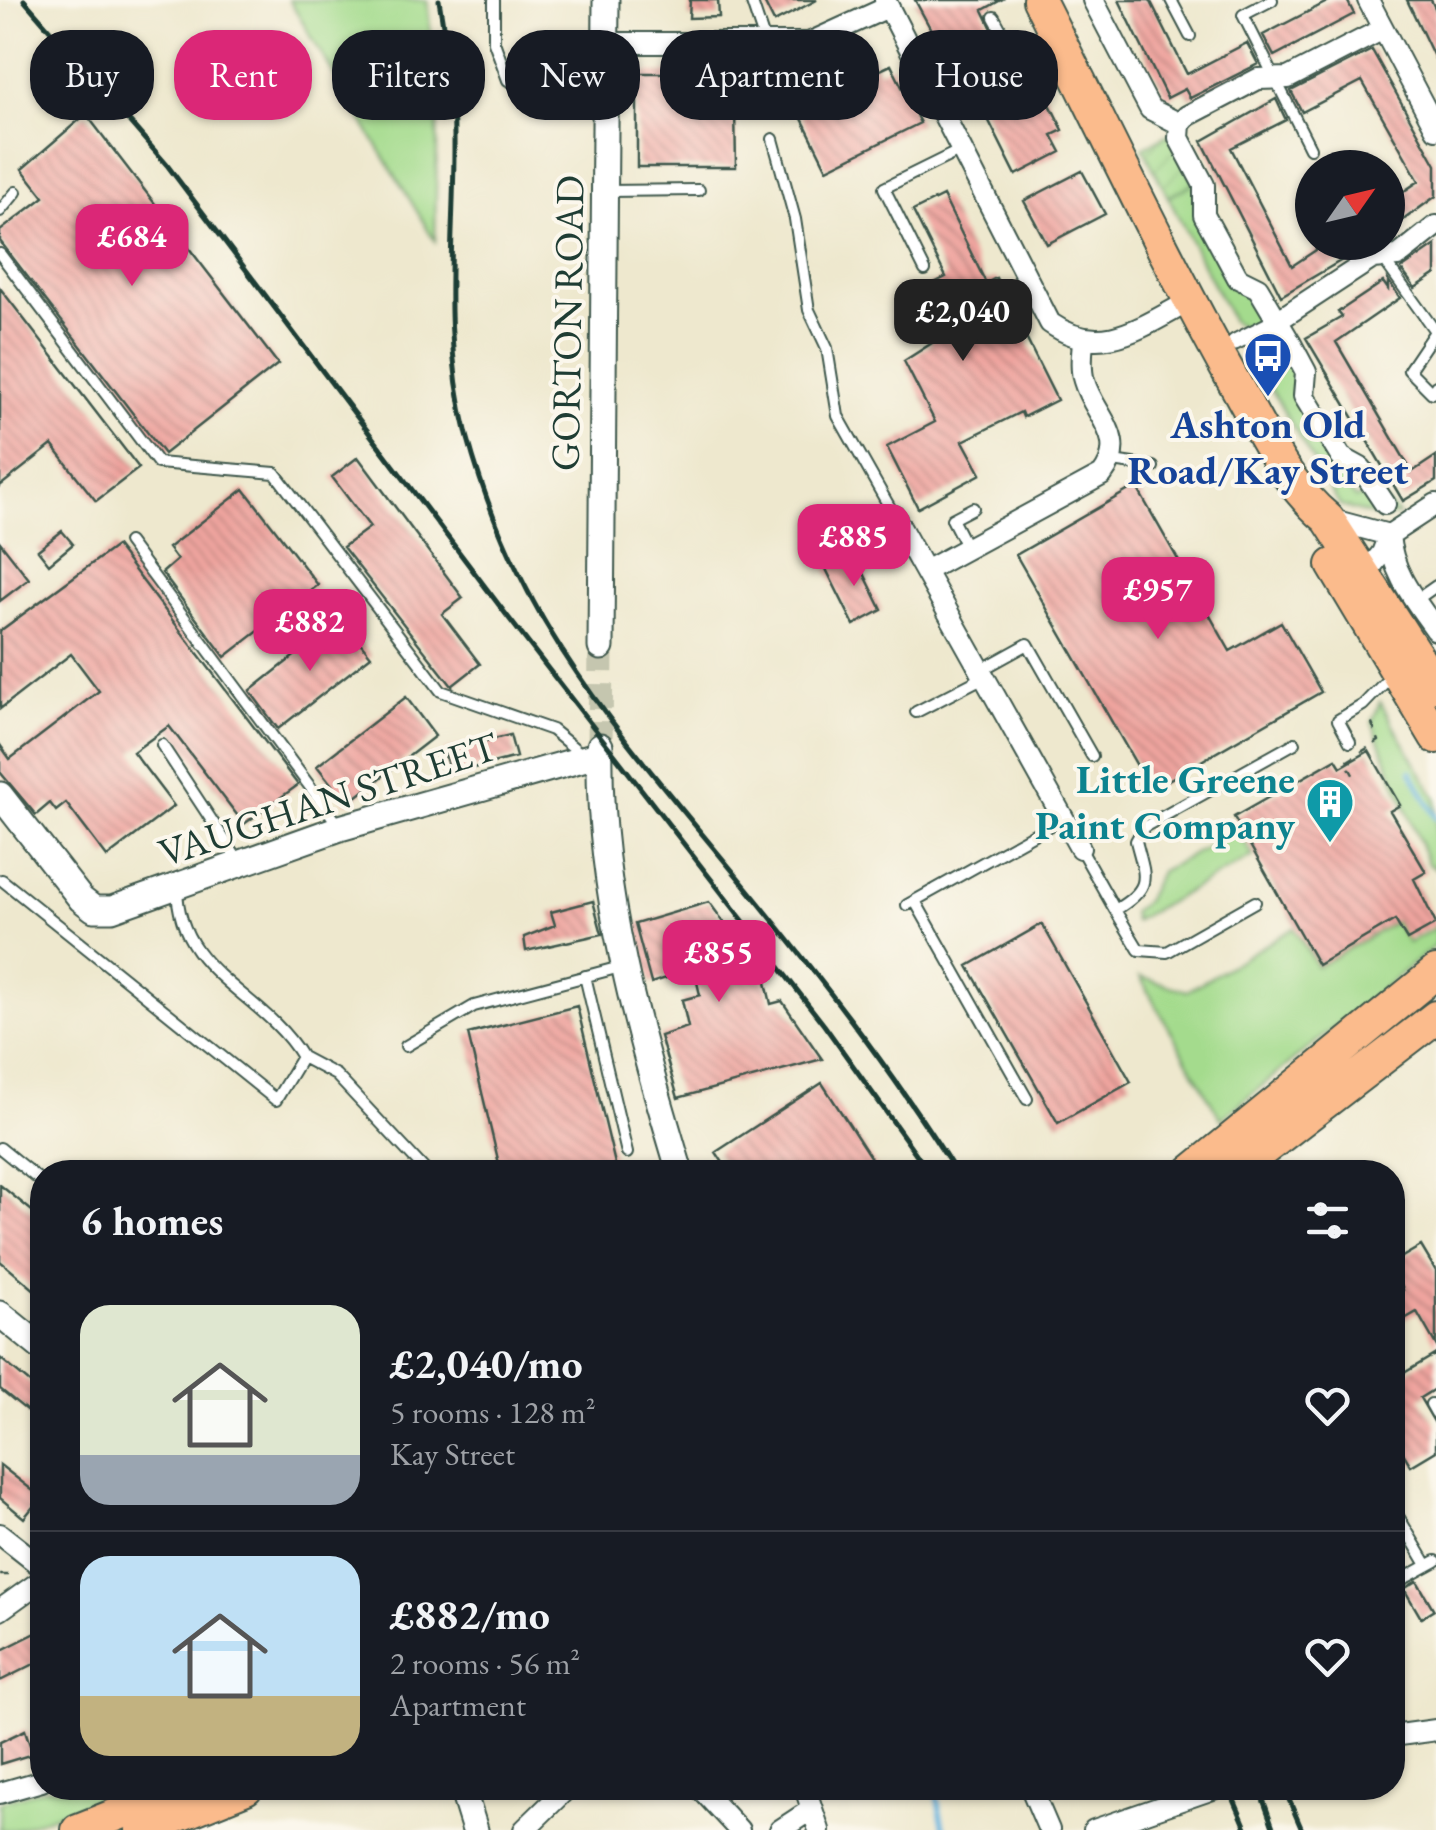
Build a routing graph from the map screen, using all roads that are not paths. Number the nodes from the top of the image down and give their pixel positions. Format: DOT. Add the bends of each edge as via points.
graph roads {
  1 [pos="494,0"];
  2 [pos="606,0"];
  3 [pos="750,0"];
  4 [pos="1092,0"];
  5 [pos="1171,0"];
  6 [pos="1272,0"];
  7 [pos="1368,0"];
  8 [pos="887,4"];
  9 [pos="1044,5"];
  10 [pos="994,17"];
  11 [pos="1383,29"];
  12 [pos="606,30"];
  13 [pos="761,30"];
  14 [pos="835,30"];
  15 [pos="900,30"];
  16 [pos="1001,30"];
  17 [pos="1190,36"];
  18 [pos="505,72"];
  19 [pos="1275,78"];
  20 [pos="606,120"];
  21 [pos="946,120"];
  22 [pos="1434,120"];
  23 [pos="1180,124"];
  24 [pos="774,138"];
  25 [pos="1310,148"];
  26 [pos="961,150"];
  27 [pos="699,190"];
  28 [pos="605,191"];
  29 [pos="16,192"];
  30 [pos="0,211"];
  31 [pos="1436,226"];
  32 [pos="1405,250"];
  33 [pos="0,254"];
  34 [pos="1370,260"];
  35 [pos="1384,260"];
  36 [pos="926,270"];
  37 [pos="1190,301"];
  38 [pos="1277,321"];
  39 [pos="1436,331"];
  40 [pos="1082,341"];
  41 [pos="1236,342"];
  42 [pos="1436,386"];
  43 [pos="1113,461"];
  44 [pos="1153,468"];
  45 [pos="1385,504"];
  46 [pos="1436,504"];
  47 [pos="972,508"];
  48 [pos="1317,510"];
  49 [pos="894,516"];
  50 [pos="1389,536"];
  51 [pos="128,542"];
  52 [pos="967,548"];
  53 [pos="925,571"];
  54 [pos="1365,574"];
  55 [pos="1436,586"];
  56 [pos="1416,600"];
  57 [pos="1436,630"];
  58 [pos="601,647"];
  59 [pos="1396,673"];
  60 [pos="982,674"];
  61 [pos="1436,686"];
  62 [pos="916,712"];
  63 [pos="1436,738"];
  64 [pos="1350,742"];
  65 [pos="1295,743"];
  66 [pos="162,746"];
  67 [pos="595,753"];
  68 [pos="1092,756"];
  69 [pos="0,794"];
  70 [pos="1063,818"];
  71 [pos="340,828"];
  72 [pos="1080,848"];
  73 [pos="240,863"];
  74 [pos="2,880"];
  75 [pos="177,885"];
  76 [pos="1255,902"];
  77 [pos="1116,910"];
  78 [pos="626,966"];
  79 [pos="1436,972"];
  80 [pos="585,976"];
  81 [pos="1436,992"];
  82 [pos="1436,1017"];
  83 [pos="406,1046"];
  84 [pos="302,1058"];
  85 [pos="1027,1099"];
  86 [pos="0,1148"];
  87 [pos="628,1153"];
  88 [pos="415,1160"];
  89 [pos="676,1160"];
  90 [pos="1207,1160"];
  91 [pos="1208,1160"];
  92 [pos="1250,1160"];
  93 [pos="30,1172"];
  94 [pos="0,1314"];
  95 [pos="30,1338"];
  96 [pos="1405,1525"];
  97 [pos="0,1534"];
  98 [pos="30,1558"];
  99 [pos="1431,1563"];
  100 [pos="1405,1577"];
  101 [pos="30,1589"];
  102 [pos="0,1610"];
  103 [pos="1436,1730"];
  104 [pos="1405,1734"];
  105 [pos="30,1784"];
  106 [pos="0,1793"];
  107 [pos="154,1800"];
  108 [pos="216,1800"];
  109 [pos="464,1800"];
  110 [pos="555,1800"];
  111 [pos="711,1800"];
  112 [pos="809,1800"];
  113 [pos="1036,1800"];
  114 [pos="1181,1800"];
  115 [pos="812,1809"];
  116 [pos="78,1830"];
  117 [pos="142,1830"];
  118 [pos="475,1830"];
  119 [pos="524,1830"];
  120 [pos="738,1830"];
  121 [pos="780,1830"];
  122 [pos="818,1830"];
  123 [pos="1049,1830"];
  124 [pos="1094,1830"];
  1 -- 18 [label="lane" via="494,42"];
  2 -- 12 [label="street, GORTON ROAD"];
  3 -- 13 [label="lane"];
  4 -- 23 [label="street" via="1150,109"];
  5 -- 17 [label="lane"];
  6 -- 19 [label="lane" via="1244,15"];
  7 -- 11 [label="street"];
  8 -- 14 [label="street"];
  8 -- 15 [label="street"];
  9 -- 37 [label="highway"];
  10 -- 16 [label="lane"];
  11 -- 19 [label="street" via="1288,78"];
  11 -- 22 [label="street"];
  19 -- 23 [label="street" via="1258,80"];
  19 -- 25 [label="lane"];
  20 -- 28 [label="street, GORTON ROAD"];
  21 -- 26 [label="street"];
  23 -- 38 [label="street" via="1179,138 1204,185 1204,215 1238,278 1258,288"];
  24 -- 49 [label="lane" via="838,416"];
  26 -- 36 [label="lane" via="884,188"];
  26 -- 40 [label="street" via="1050,323"];
  27 -- 28 [label="lane"];
  28 -- 58 [label="street, GORTON ROAD"];
  29 -- 30 [label="lane"];
  31 -- 32 [label="street"];
  33 -- 67 [label="lane" via="158,463 275,473 441,691 552,730"];
  34 -- 38 [label="street"];
  35 -- 39 [label="lane"];
  37 -- 40 [label="street" via="1113,339"];
  37 -- 48 [label="highway" via="1276,456"];
  38 -- 41 [label="street"];
  38 -- 45 [label="street" via="1306,372 1304,396 1341,457 1361,468"];
  39 -- 42 [label="lane" via="1409,370 1432,393"];
  40 -- 43 [label="street" via="1084,382 1113,437"];
  43 -- 44 [label="lane"];
  43 -- 52 [label="street" via="1102,475"];
  46 -- 50 [label="street"];
  47 -- 52 [label="lane" via="952,519"];
  48 -- 50 [label="street"];
  48 -- 54 [label="highway"];
  48 -- 59 [label="highway" via="1310,528"];
  49 -- 53 [label="street"];
  50 -- 54 [label="street"];
  50 -- 56 [label="street" via="1391,556"];
  51 -- 71 [label="lane"];
  52 -- 53 [label="street"];
  53 -- 60 [label="street"];
  54 -- 61 [label="highway"];
  55 -- 56 [label="lane"];
  56 -- 57 [label="street"];
  59 -- 63 [label="highway"];
  59 -- 64 [label="lane" via="1338,720"];
  60 -- 62 [label="lane"];
  60 -- 68 [label="lane" via="1028,644"];
  60 -- 70 [label="street"];
  65 -- 77 [label="lane" via="1144,828 1136,841 1146,874 1136,898"];
  66 -- 73 [label="lane"];
  67 -- 71 [label="street, VAUGHAN STREET"];
  67 -- 78 [label="street" via="601,832"];
  69 -- 75 [label="street, VAUGHAN STREET" via="94,909"];
  70 -- 72 [label="street"];
  70 -- 85 [label="lane" via="911,903"];
  71 -- 73 [label="street, VAUGHAN STREET"];
  72 -- 77 [label="lane"];
  73 -- 75 [label="street, VAUGHAN STREET"];
  74 -- 84 [label="lane" via="276,1100"];
  75 -- 84 [label="lane" via="177,916 202,961 288,1033"];
  76 -- 77 [label="lane" via="1167,952 1140,950"];
  78 -- 80 [label="lane"];
  78 -- 89 [label="street"];
  79 -- 90 [label="highway"];
  80 -- 83 [label="lane" via="474,1006"];
  80 -- 87 [label="lane"];
  81 -- 91 [label="highway"];
  82 -- 92 [label="highway"];
  84 -- 88 [label="lane" via="336,1075"];
  86 -- 93 [label="lane"];
  94 -- 95 [label="street"];
  96 -- 99 [label="lane"];
  97 -- 98 [label="street"];
  99 -- 100 [label="lane"];
  101 -- 102 [label="street"];
  103 -- 104 [label="street"];
  105 -- 106 [label="street"];
  107 -- 116 [label="highway"];
  108 -- 117 [label="highway"];
  109 -- 118 [label="street"];
  110 -- 119 [label="street"];
  111 -- 120 [label="street"];
  112 -- 115 [label="street"];
  113 -- 123 [label="street"];
  114 -- 124 [label="street"];
  115 -- 121 [label="street"];
  115 -- 122 [label="street"];
}
